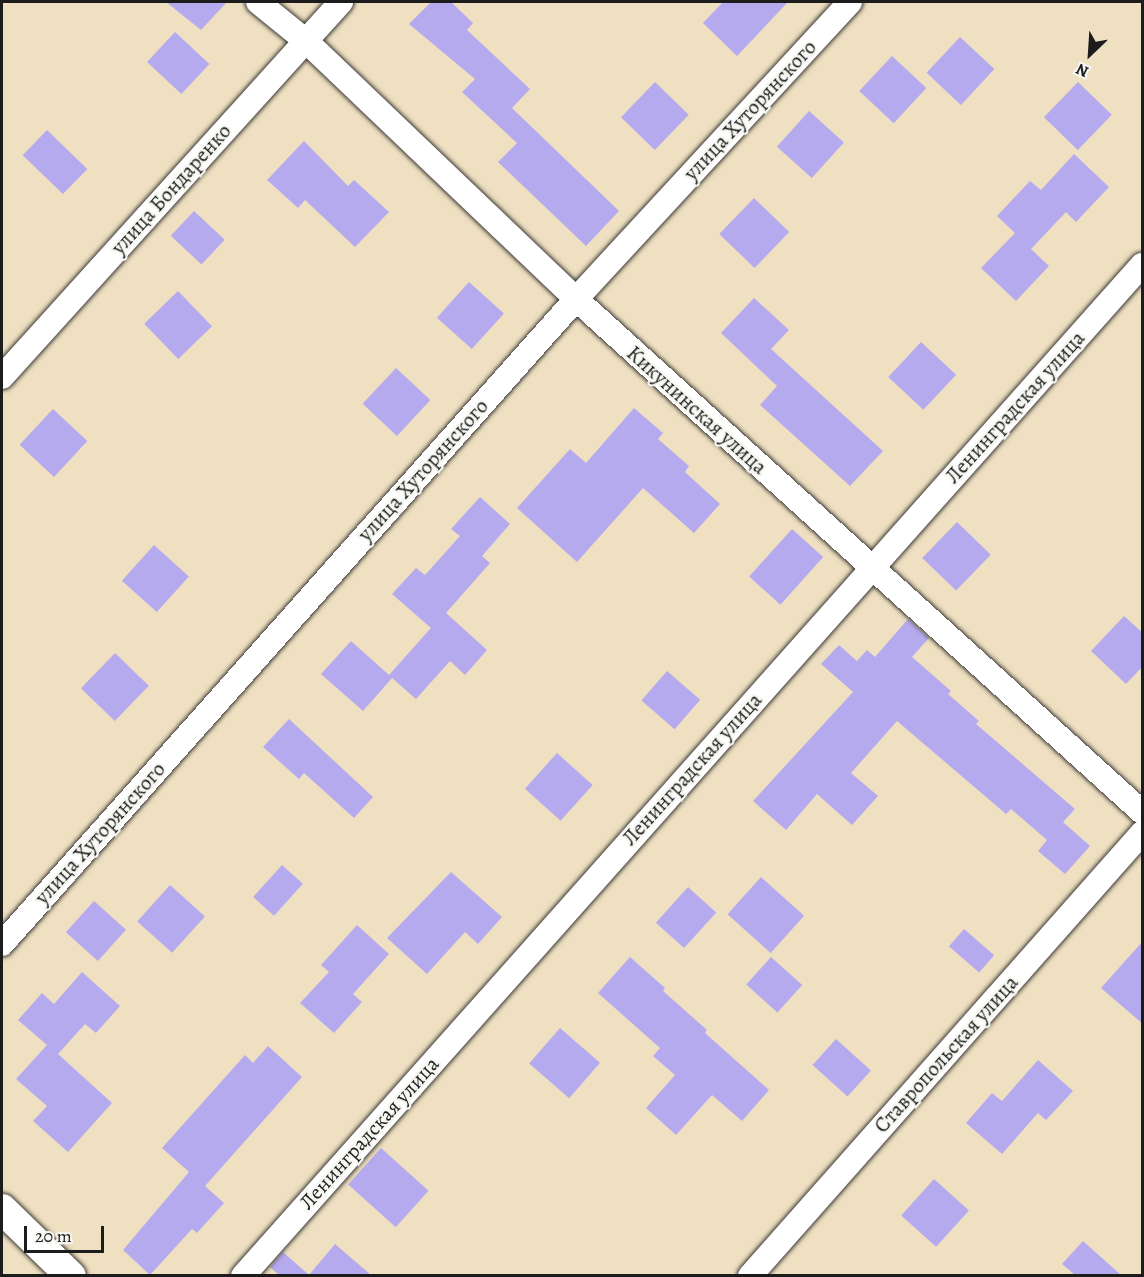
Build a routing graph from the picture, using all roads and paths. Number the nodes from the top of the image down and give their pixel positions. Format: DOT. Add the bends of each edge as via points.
graph roads {
  1 [pos="258,2"];
  2 [pos="341,2"];
  3 [pos="850,2"];
  4 [pos="306,41"];
  5 [pos="1143,265"];
  6 [pos="576,299"];
  7 [pos="2,376"];
  8 [pos="870,568"];
  9 [pos="1143,812"];
  10 [pos="1143,833"];
  11 [pos="2,944"];
  12 [pos="2,1209"];
  13 [pos="71,1275"];
  14 [pos="243,1275"];
  15 [pos="750,1275"];
  1 -- 4 [label="street, Кикунинская улица"];
  2 -- 4 [label="street, улица Бондаренко"];
  3 -- 6 [label="street, улица Хуторянского"];
  4 -- 6 [label="street, Кикунинская улица"];
  4 -- 7 [label="street, улица Бондаренко"];
  5 -- 8 [label="street, Ленинградская улица"];
  6 -- 8 [label="street, Кикунинская улица"];
  6 -- 11 [label="street, улица Хуторянского"];
  8 -- 9 [label="street, Кикунинская улица"];
  8 -- 14 [label="street, Ленинградская улица"];
  10 -- 15 [label="street, Ставропольская улица"];
  12 -- 13 [label="street"];
}
